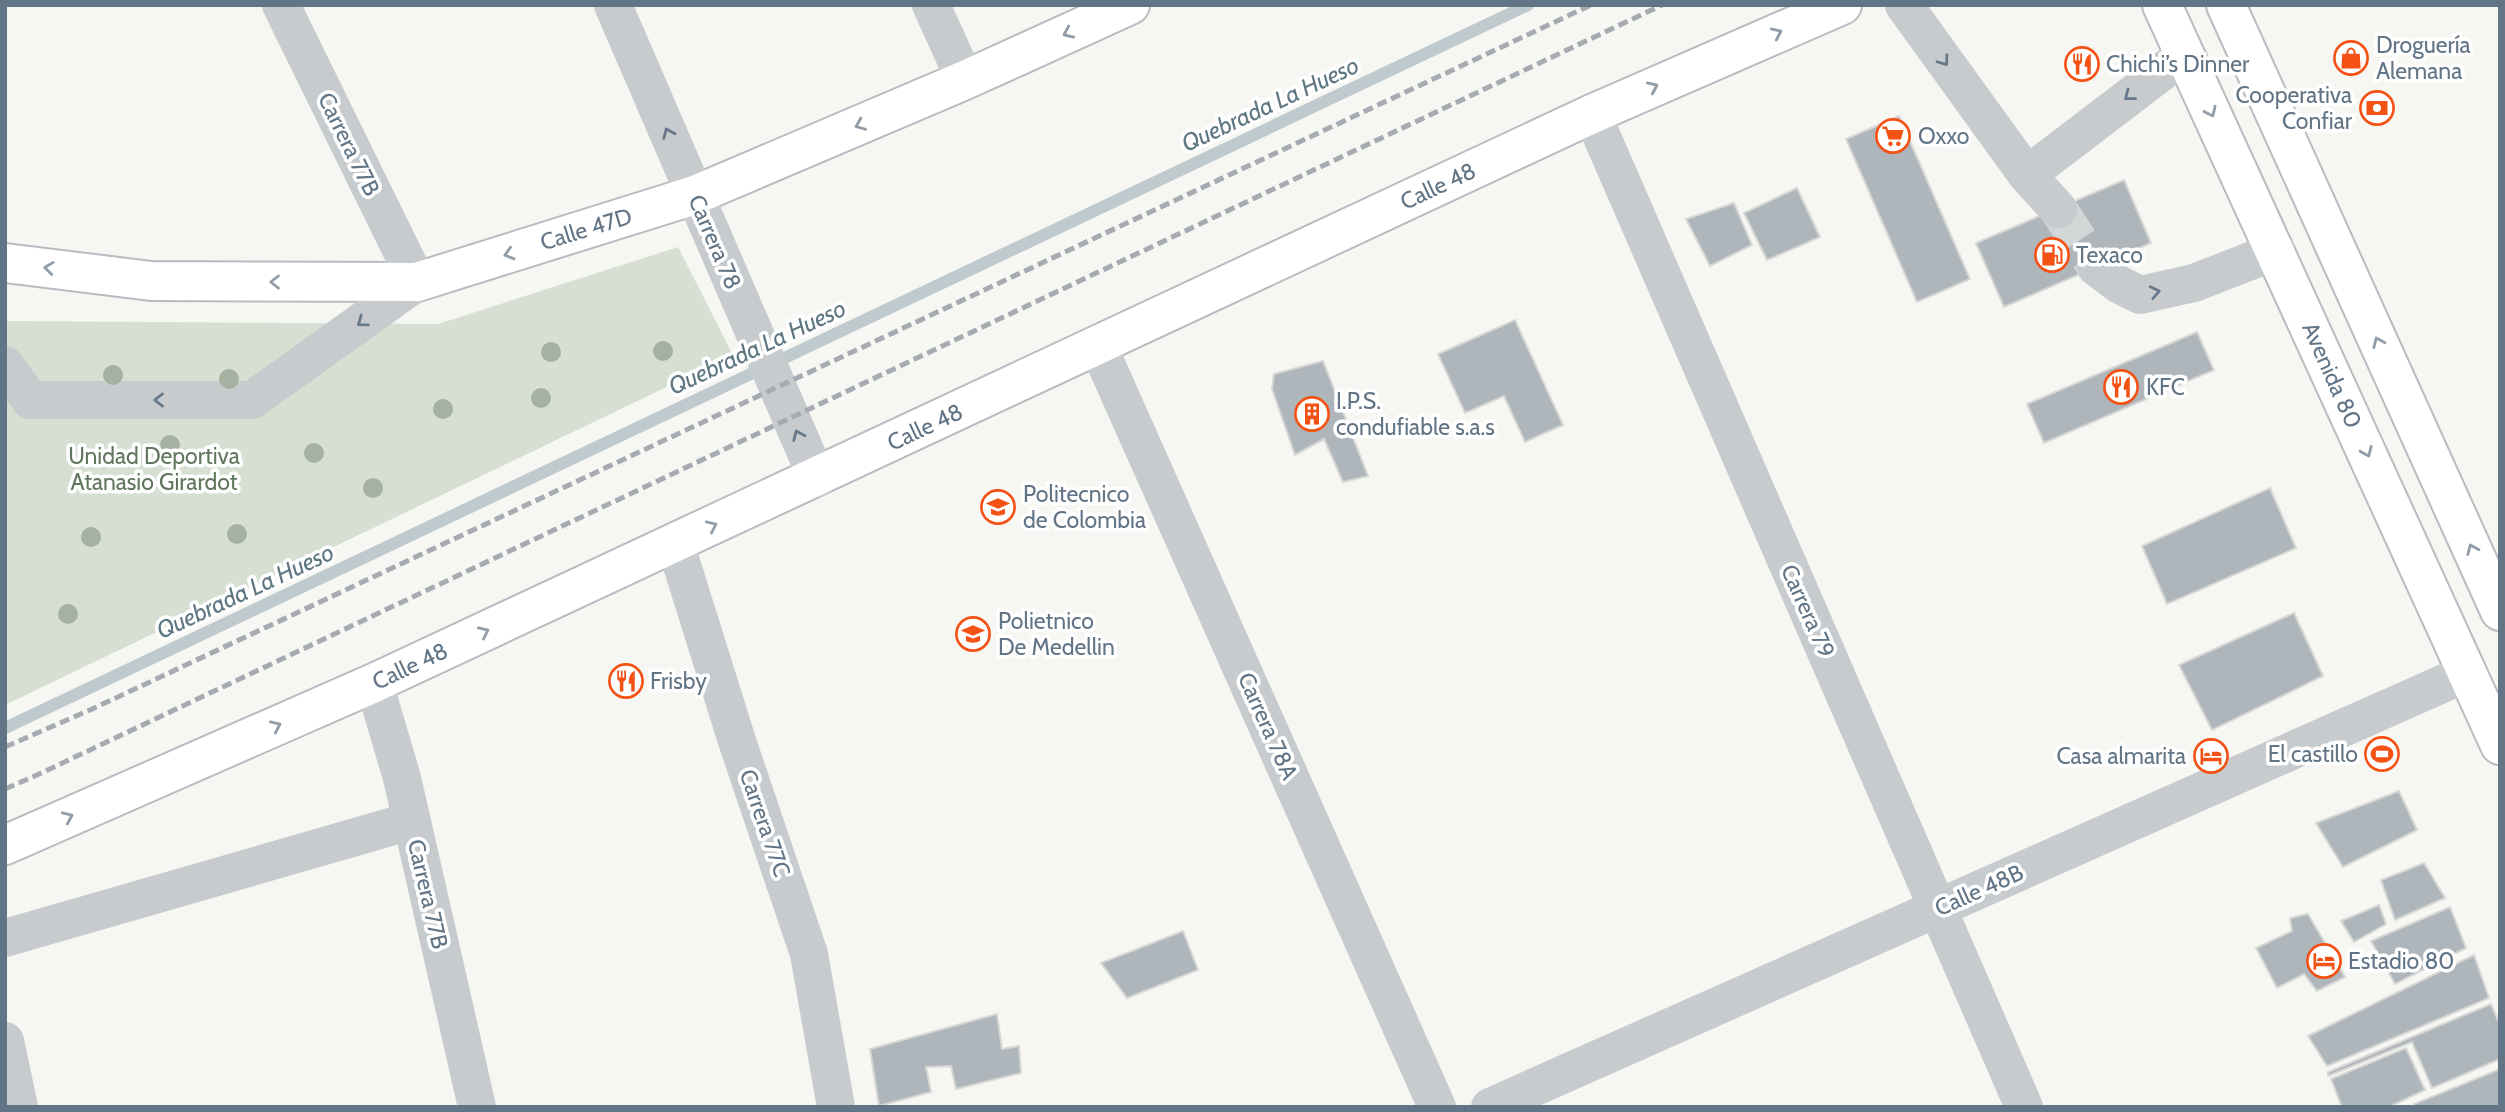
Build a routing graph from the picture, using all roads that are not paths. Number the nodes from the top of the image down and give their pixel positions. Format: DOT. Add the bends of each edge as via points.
graph roads {
  1 [pos="281,5"];
  2 [pos="614,5"];
  3 [pos="931,5"];
  4 [pos="1130,5"];
  5 [pos="1842,5"];
  6 [pos="1904,5"];
  7 [pos="2162,5"];
  8 [pos="2226,5"];
  9 [pos="2184,55"];
  10 [pos="965,80"];
  11 [pos="1592,114"];
  12 [pos="2027,175"];
  13 [pos="695,195"];
  14 [pos="2058,209"];
  15 [pos="2276,251"];
  16 [pos="5,263"];
  17 [pos="2096,267"];
  18 [pos="417,282"];
  19 [pos="1098,346"];
  20 [pos="5,365"];
  21 [pos="817,478"];
  22 [pos="675,543"];
  23 [pos="2500,611"];
  24 [pos="2467,673"];
  25 [pos="374,683"];
  26 [pos="2500,745"];
  27 [pos="411,821"];
  28 [pos="5,845"];
  29 [pos="1937,908"];
  30 [pos="5,938"];
  31 [pos="5,1041"];
  32 [pos="19,1107"];
  33 [pos="477,1107"];
  34 [pos="836,1107"];
  35 [pos="1437,1107"];
  36 [pos="1490,1107"];
  37 [pos="2024,1107"];
  1 -- 18 [label="street, Carrera 77B"];
  13 -- 2 [label="street, Carrera 78, one-way"];
  3 -- 10 [label="street"];
  4 -- 10 [label="main road, Calle 47D, one-way"];
  11 -- 5 [label="main road, Calle 48, one-way"];
  6 -- 12 [label="street, one-way"];
  7 -- 9 [label="main road, Avenida 80"];
  23 -- 8 [label="main road, one-way"];
  9 -- 12 [label="street, one-way"];
  9 -- 15 [label="main road, Avenida 80, one-way"];
  10 -- 13 [label="main road, Calle 47D, one-way"];
  11 -- 19 [label="main road, Calle 48"];
  11 -- 29 [label="street, Carrera 79"];
  12 -- 14 [label="street"];
  13 -- 18 [label="main road, Calle 47D, one-way"];
  21 -- 13 [label="street, Carrera 78, one-way"];
  17 -- 15 [label="street, one-way" via="2140,295 2194,284"];
  15 -- 24 [label="main road, Avenida 80, one-way"];
  18 -- 16 [label="main road, Calle 47D, one-way" via="151,281"];
  18 -- 20 [label="street, one-way" via="252,400 30,400"];
  19 -- 21 [label="main road, Calle 48"];
  19 -- 35 [label="street, Carrera 78A"];
  22 -- 21 [label="main road, Calle 48, one-way"];
  25 -- 22 [label="main road, Calle 48, one-way"];
  22 -- 34 [label="street, Carrera 77C" via="809,954"];
  24 -- 26 [label="main road, Avenida 80"];
  24 -- 29 [label="street, Calle 48B"];
  25 -- 27 [label="street, Carrera 77B"];
  28 -- 25 [label="main road, Calle 48, one-way"];
  27 -- 30 [label="street"];
  27 -- 33 [label="street, Carrera 77B"];
  29 -- 36 [label="street, Calle 48B"];
  29 -- 37 [label="street, Carrera 79"];
  31 -- 32 [label="street"];
}
